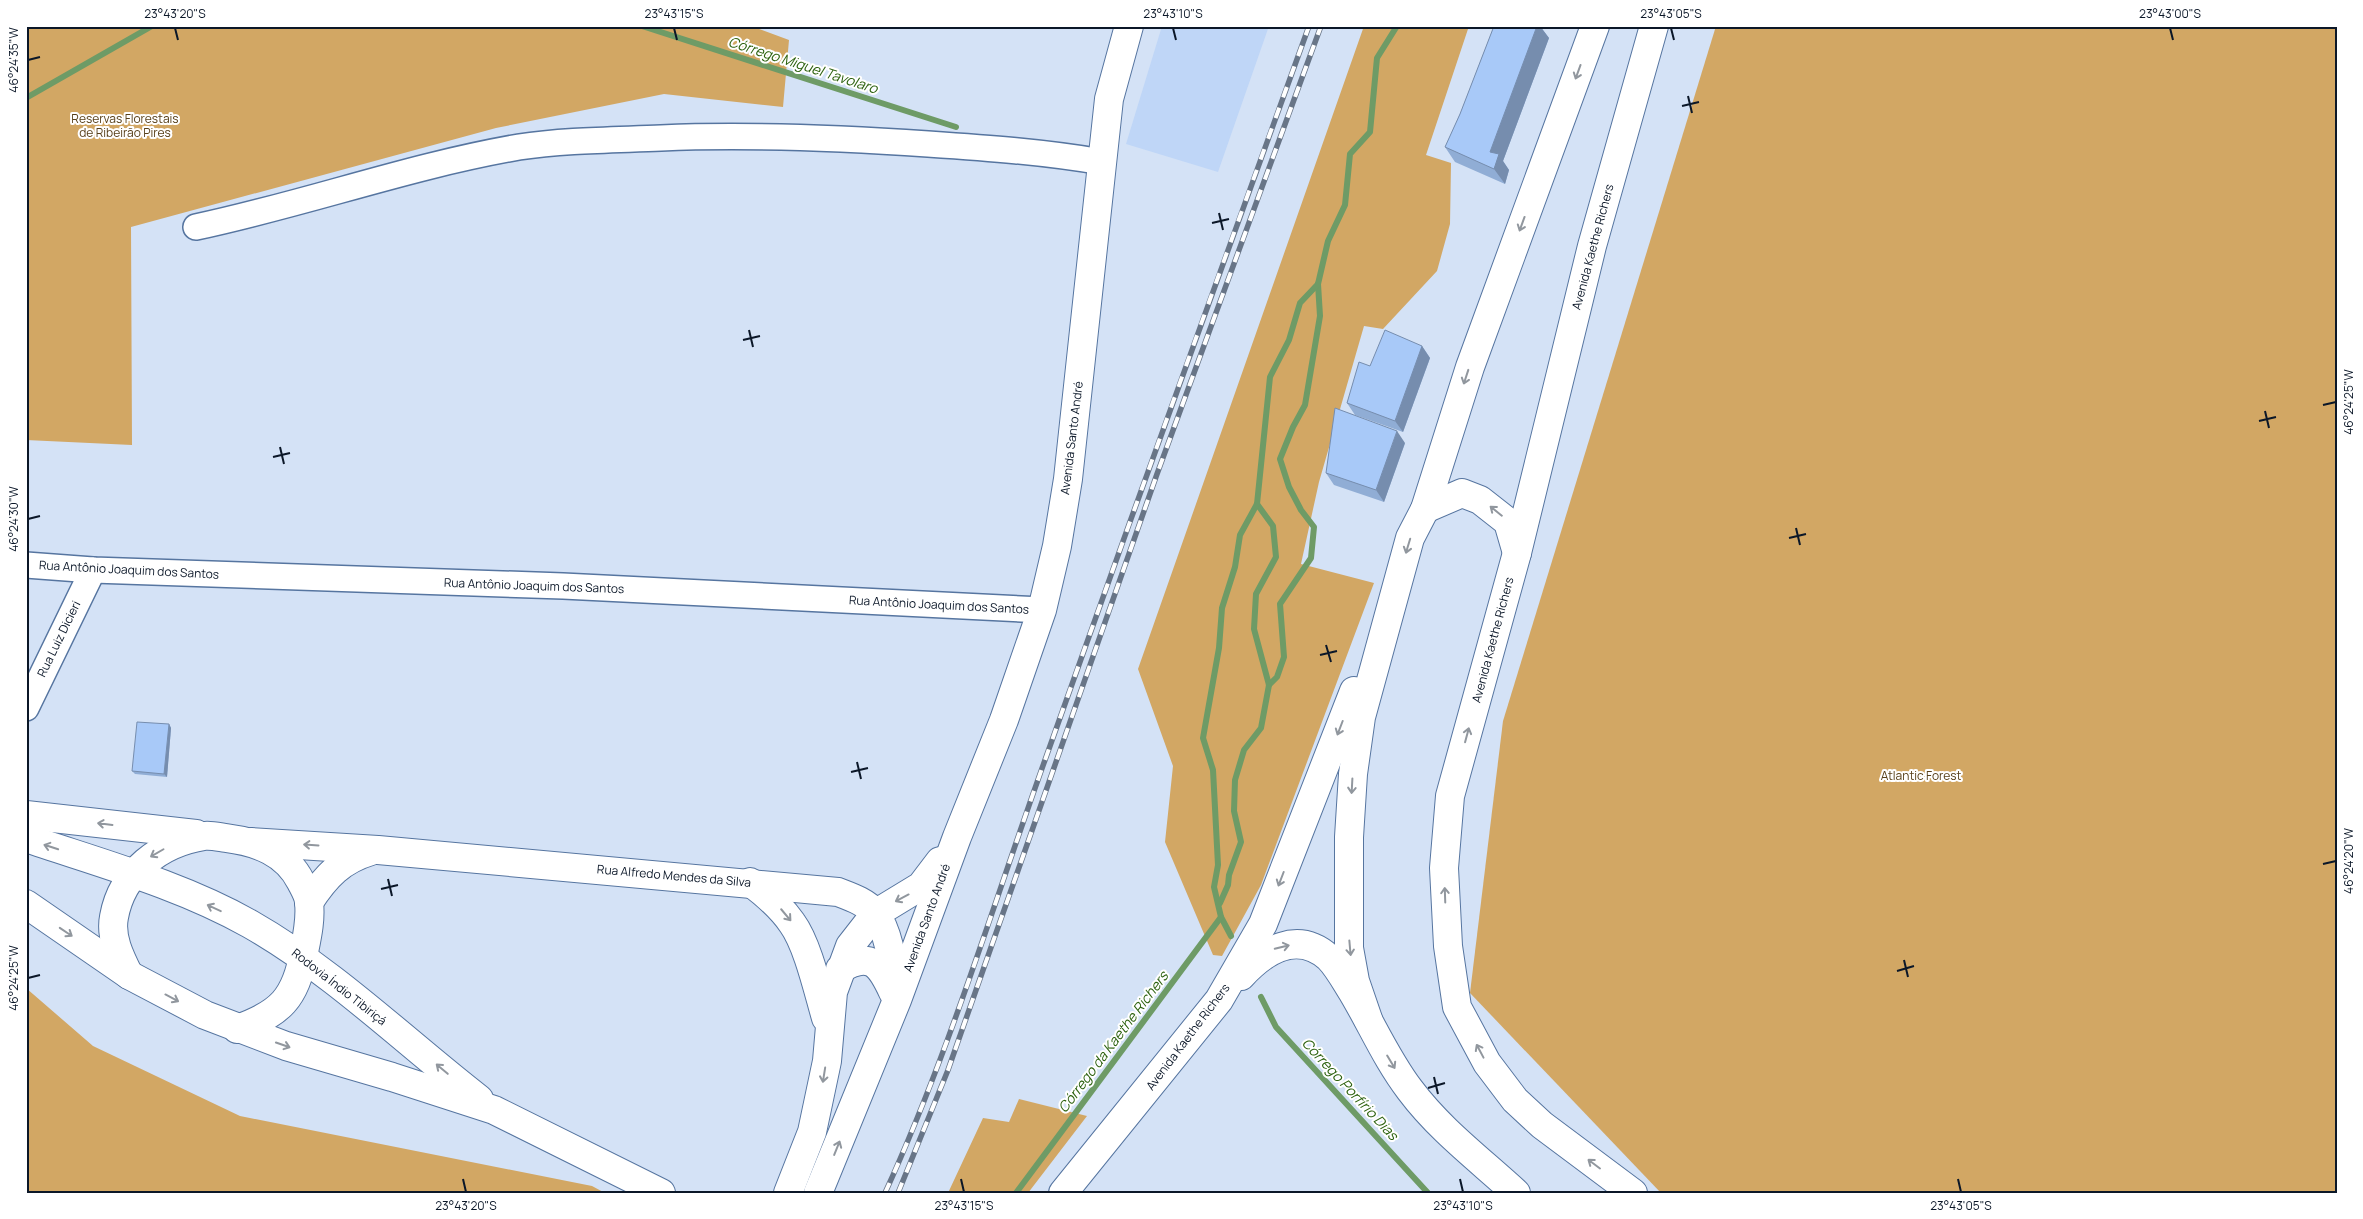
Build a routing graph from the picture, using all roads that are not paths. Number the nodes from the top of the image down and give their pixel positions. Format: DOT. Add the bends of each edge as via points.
graph roads {
  1 [pos="1129,26"];
  2 [pos="1595,26"];
  3 [pos="1654,26"];
  4 [pos="1102,162"];
  5 [pos="196,227"];
  6 [pos="1425,510"];
  7 [pos="1517,553"];
  8 [pos="26,565"];
  9 [pos="93,570"];
  10 [pos="1396,585"];
  11 [pos="1042,610"];
  12 [pos="26,708"];
  13 [pos="26,815"];
  14 [pos="205,835"];
  15 [pos="957,837"];
  16 [pos="26,838"];
  17 [pos="251,842"];
  18 [pos="378,850"];
  19 [pos="134,874"];
  20 [pos="750,882"];
  21 [pos="180,892"];
  22 [pos="26,904"];
  23 [pos="309,908"];
  24 [pos="875,914"];
  25 [pos="114,918"];
  26 [pos="248,923"];
  27 [pos="304,957"];
  28 [pos="840,970"];
  29 [pos="129,975"];
  30 [pos="350,993"];
  31 [pos="289,997"];
  32 [pos="897,1000"];
  33 [pos="1219,1000"];
  34 [pos="1368,1019"];
  35 [pos="829,1027"];
  36 [pos="237,1029"];
  37 [pos="494,1110"];
  38 [pos="651,1187"];
  39 [pos="788,1193"];
  40 [pos="818,1193"];
  41 [pos="1063,1193"];
  42 [pos="1516,1193"];
  43 [pos="1633,1193"];
  1 -- 4 [label="main road, Avenida Santo André" via="1109,99"];
  2 -- 6 [label="main road, Avenida Kaethe Richers, one-way" via="1470,367"];
  3 -- 7 [label="main road, Avenida Kaethe Richers" via="1592,246"];
  4 -- 5 [label="street" via="1046,152 820,136 604,140 522,147 468,156"];
  4 -- 11 [label="main road, Avenida Santo André" via="1068,480"];
  7 -- 6 [label="main road, one-way" via="1508,522 1480,500 1462,493"];
  6 -- 10 [label="main road, Avenida Kaethe Richers, one-way" via="1410,538"];
  43 -- 7 [label="main road, Avenida Kaethe Richers, one-way" via="1542,1125 1515,1100 1487,1064 1457,1007 1448,946 1444,868 1450,796"];
  8 -- 9 [label="street, Rua Antônio Joaquim dos Santos"];
  9 -- 11 [label="street, Rua Antônio Joaquim dos Santos" via="563,586"];
  9 -- 12 [label="street, Rua Luiz Dicieri"];
  10 -- 33 [label="main road, Avenida Kaethe Richers, one-way" via="1263,924"];
  10 -- 34 [label="main road, Avenida Kaethe Richers, one-way" via="1361,717 1353,774 1349,837 1349,948 1355,981"];
  11 -- 15 [label="main road, Avenida Santo André" via="1004,720"];
  14 -- 13 [label="main road, one-way"];
  14 -- 17 [label="main road"];
  14 -- 19 [label="main road, one-way" via="154,854"];
  15 -- 24 [label="main road, Avenida Santo André, one-way" via="921,886"];
  15 -- 32 [label="main road, Avenida Santo André"];
  19 -- 16 [label="main road, Rodovia Índio Tibiriçá, one-way"];
  18 -- 17 [label="main road, Rua Alfredo Mendes da Silva, one-way"];
  17 -- 23 [label="main road" via="269,849 290,866 298,877"];
  18 -- 20 [label="main road, Rua Alfredo Mendes da Silva"];
  18 -- 23 [label="main road, Rua Alfredo Mendes da Silva" via="354,856 328,874"];
  19 -- 21 [label="main road, Rodovia Índio Tibiriçá"];
  19 -- 25 [label="main road"];
  20 -- 24 [label="main road, Rua Alfredo Mendes da Silva" via="838,892 854,898"];
  20 -- 35 [label="main road, one-way" via="794,924"];
  21 -- 25 [label="main road" via="142,896"];
  26 -- 21 [label="main road, Rodovia Índio Tibiriçá, one-way"];
  22 -- 29 [label="main road, Rodovia Índio Tibiriçá, one-way"];
  23 -- 27 [label="main road"];
  23 -- 30 [label="main road" via="319,951"];
  24 -- 28 [label="main road" via="850,946"];
  24 -- 32 [label="main road, Rua Alfredo Mendes da Silva" via="888,945"];
  25 -- 29 [label="main road" via="119,954"];
  26 -- 27 [label="main road, Rodovia Índio Tibiriçá"];
  26 -- 31 [label="main road" via="282,967"];
  27 -- 30 [label="main road, Rodovia Índio Tibiriçá"];
  27 -- 31 [label="main road"];
  28 -- 32 [label="main road" via="862,960 879,966"];
  28 -- 35 [label="main road" via="833,992"];
  29 -- 36 [label="main road, Rodovia Índio Tibiriçá, one-way"];
  37 -- 30 [label="main road, Rodovia Índio Tibiriçá, one-way"];
  31 -- 36 [label="main road" via="269,1016"];
  40 -- 32 [label="main road, Avenida Santo André, one-way"];
  33 -- 34 [label="main road, one-way" via="1265,954 1282,946 1298,945 1329,958"];
  33 -- 41 [label="main road, Avenida Kaethe Richers"];
  34 -- 42 [label="main road, one-way" via="1410,1091 1452,1137"];
  35 -- 39 [label="main road, one-way" via="812,1132"];
  36 -- 37 [label="main road, Rodovia Índio Tibiriçá, one-way"];
  37 -- 38 [label="main road, Rodovia Índio Tibiriçá"];
}
